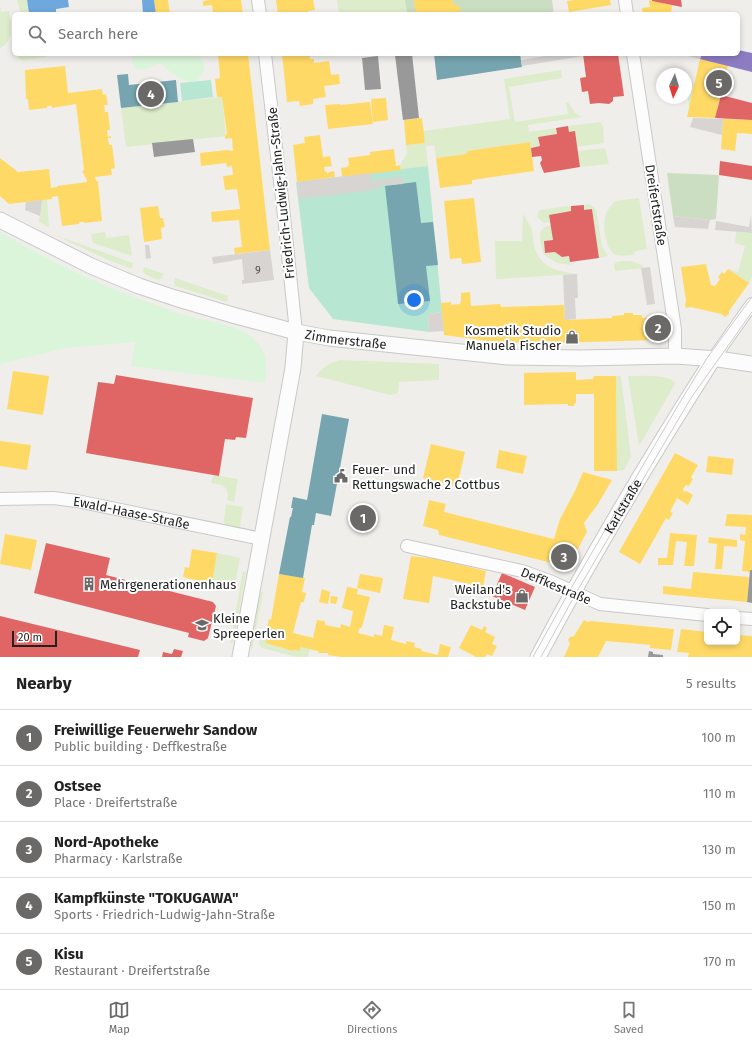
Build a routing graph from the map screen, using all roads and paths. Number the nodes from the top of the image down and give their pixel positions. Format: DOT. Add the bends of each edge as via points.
graph roads {
  1 [pos="258,0"];
  2 [pos="625,0"];
  3 [pos="260,12"];
  4 [pos="628,12"];
  5 [pos="265,56"];
  6 [pos="633,56"];
  7 [pos="0,220"];
  8 [pos="752,304"];
  9 [pos="296,332"];
  10 [pos="675,356"];
  11 [pos="713,359"];
  12 [pos="752,364"];
  13 [pos="0,499"];
  14 [pos="262,539"];
  15 [pos="408,546"];
  16 [pos="573,592"];
  17 [pos="704,615"];
  18 [pos="740,618"];
  19 [pos="752,619"];
  20 [pos="243,656"];
  21 [pos="538,657"];
  1 -- 3 [label="street"];
  2 -- 4 [label="street"];
  5 -- 9 [label="street, Friedrich-Ludwig-Jahn-Straße"];
  6 -- 10 [label="street, Dreifertstraße" via="673,316"];
  7 -- 9 [label="street, Zimmerstraße" via="91,266 139,286 234,316"];
  8 -- 11 [label="street"];
  9 -- 10 [label="street, Zimmerstraße" via="346,341 508,357"];
  9 -- 14 [label="street" via="293,368"];
  10 -- 11 [label="street, Zimmerstraße"];
  11 -- 12 [label="street, Zimmerstraße"];
  11 -- 16 [label="street, Karlstraße"];
  13 -- 14 [label="street, Ewald-Haase-Straße" via="53,498 77,501"];
  14 -- 20 [label="street"];
  15 -- 16 [label="street, Deffkestraße" via="522,570"];
  16 -- 17 [label="street, Deffkestraße" via="600,604"];
  16 -- 21 [label="street, Karlstraße"];
  18 -- 19 [label="street"];
}
